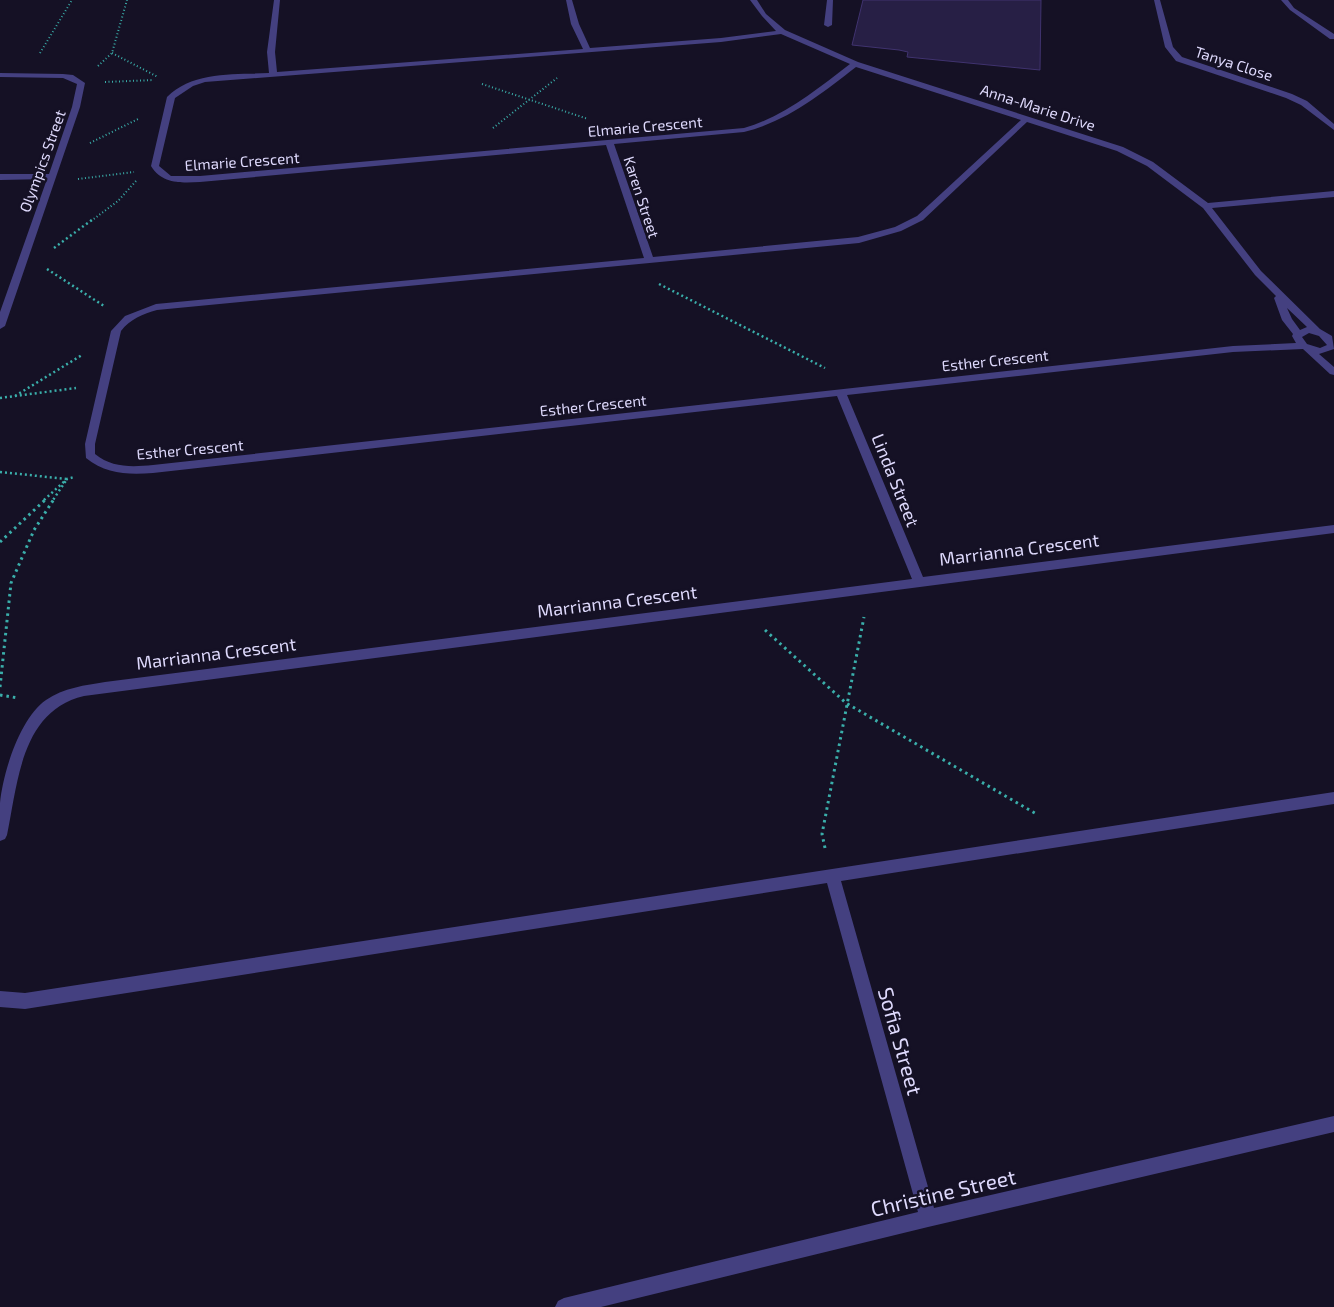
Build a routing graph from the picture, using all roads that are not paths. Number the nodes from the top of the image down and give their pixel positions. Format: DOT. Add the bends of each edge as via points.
graph roads {
  1 [pos="277,0"];
  2 [pos="569,0"];
  3 [pos="753,0"];
  4 [pos="830,0"];
  5 [pos="1157,0"];
  6 [pos="1284,0"];
  7 [pos="828,25"];
  8 [pos="782,32"];
  9 [pos="1334,37"];
  10 [pos="587,50"];
  11 [pos="855,64"];
  12 [pos="272,74"];
  13 [pos="0,75"];
  14 [pos="1026,119"];
  15 [pos="1334,128"];
  16 [pos="610,144"];
  17 [pos="51,176"];
  18 [pos="0,177"];
  19 [pos="1334,194"];
  20 [pos="1206,206"];
  21 [pos="649,260"];
  22 [pos="1278,296"];
  23 [pos="3,304"];
  24 [pos="0,326"];
  25 [pos="1325,333"];
  26 [pos="1298,335"];
  27 [pos="1306,347"];
  28 [pos="1333,348"];
  29 [pos="1233,349"];
  30 [pos="1334,372"];
  31 [pos="841,392"];
  32 [pos="1334,529"];
  33 [pos="919,580"];
  34 [pos="1334,798"];
  35 [pos="0,835"];
  36 [pos="832,875"];
  37 [pos="0,998"];
  38 [pos="1334,1124"];
  39 [pos="928,1218"];
  40 [pos="564,1307"];
  1 -- 12 [label="street"];
  2 -- 10 [label="street"];
  3 -- 8 [label="street, Anna-Marie Drive"];
  4 -- 7 [label="street"];
  5 -- 15 [label="street, Tanya Close" via="1169,47 1180,59 1289,96 1304,103"];
  6 -- 9 [label="street"];
  8 -- 10 [label="street"];
  8 -- 11 [label="street, Anna-Marie Drive"];
  10 -- 12 [label="street"];
  11 -- 14 [label="street, Anna-Marie Drive"];
  11 -- 16 [label="street, Elmarie Crescent" via="789,113 760,126"];
  12 -- 16 [label="street, Elmarie Crescent" via="197,82 179,90 169,100 155,162 158,173 181,180 200,179"];
  13 -- 17 [label="street, Olympics Street" via="70,77 81,83 76,107"];
  14 -- 20 [label="street, Anna-Marie Drive" via="1132,153"];
  14 -- 21 [label="street, Esther Crescent" via="934,207 898,229 859,240"];
  16 -- 21 [label="street, Karen Street"];
  17 -- 18 [label="street"];
  17 -- 23 [label="street, Olympics Street" via="20,266"];
  19 -- 20 [label="street"];
  20 -- 22 [label="street, Anna-Marie Drive"];
  21 -- 31 [label="street, Esther Crescent" via="156,307 138,312 126,319 116,331 90,456 110,467 135,470 174,467"];
  22 -- 25 [label="street, Anna-Marie Drive"];
  22 -- 26 [label="street, Anna-Marie Drive" via="1287,320"];
  23 -- 24 [label="street, Olympics Street"];
  25 -- 26 [label="street, Esther Crescent" via="1304,331"];
  25 -- 28 [label="street, Anna-Marie Drive"];
  26 -- 27 [label="street, Anna-Marie Drive"];
  26 -- 29 [label="street, Esther Crescent"];
  27 -- 28 [label="street, Esther Crescent" via="1321,351"];
  27 -- 29 [label="street, Esther Crescent"];
  27 -- 30 [label="street"];
  29 -- 31 [label="street, Esther Crescent"];
  31 -- 33 [label="street, Linda Street"];
  32 -- 33 [label="street, Marrianna Crescent"];
  33 -- 35 [label="street, Marrianna Crescent" via="76,692 50,704 33,721 21,746"];
  34 -- 36 [label="street"];
  36 -- 37 [label="street" via="25,1001"];
  36 -- 39 [label="street, Sofia Street"];
  38 -- 39 [label="street, Christine Street"];
  39 -- 40 [label="street, Christine Street"];
}
